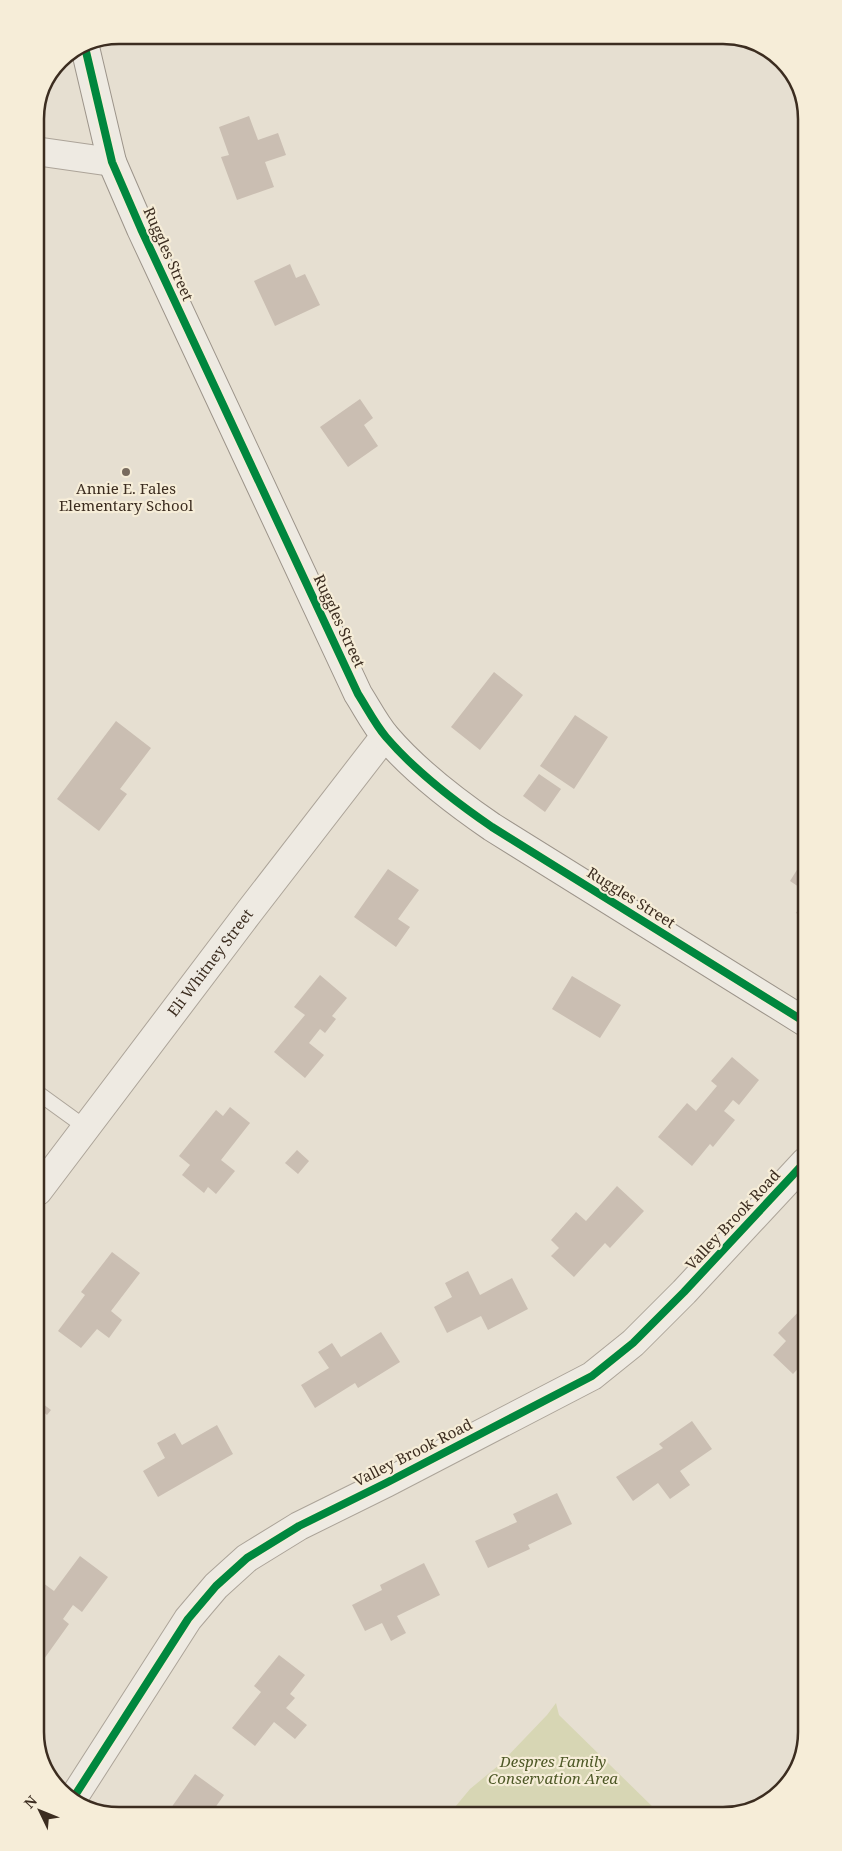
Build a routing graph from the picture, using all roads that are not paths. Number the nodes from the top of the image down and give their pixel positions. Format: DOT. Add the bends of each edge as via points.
graph roads {
  1 [pos="86,51"];
  2 [pos="44,152"];
  3 [pos="112,162"];
  4 [pos="385,736"];
  5 [pos="798,1018"];
  6 [pos="44,1097"];
  7 [pos="85,1126"];
  8 [pos="798,1170"];
  9 [pos="44,1183"];
  10 [pos="76,1794"];
  1 -- 3 [label="street, Ruggles Street"];
  2 -- 3 [label="street"];
  3 -- 4 [label="street, Ruggles Street" via="167,288 358,694"];
  4 -- 5 [label="street, Ruggles Street" via="453,800 492,827"];
  4 -- 7 [label="street, Eli Whitney Street"];
  6 -- 7 [label="lane"];
  7 -- 9 [label="street, Eli Whitney Street"];
  8 -- 10 [label="street, Valley Brook Road" via="684,1292 633,1343 592,1376 299,1526 247,1558 188,1618"];
}
